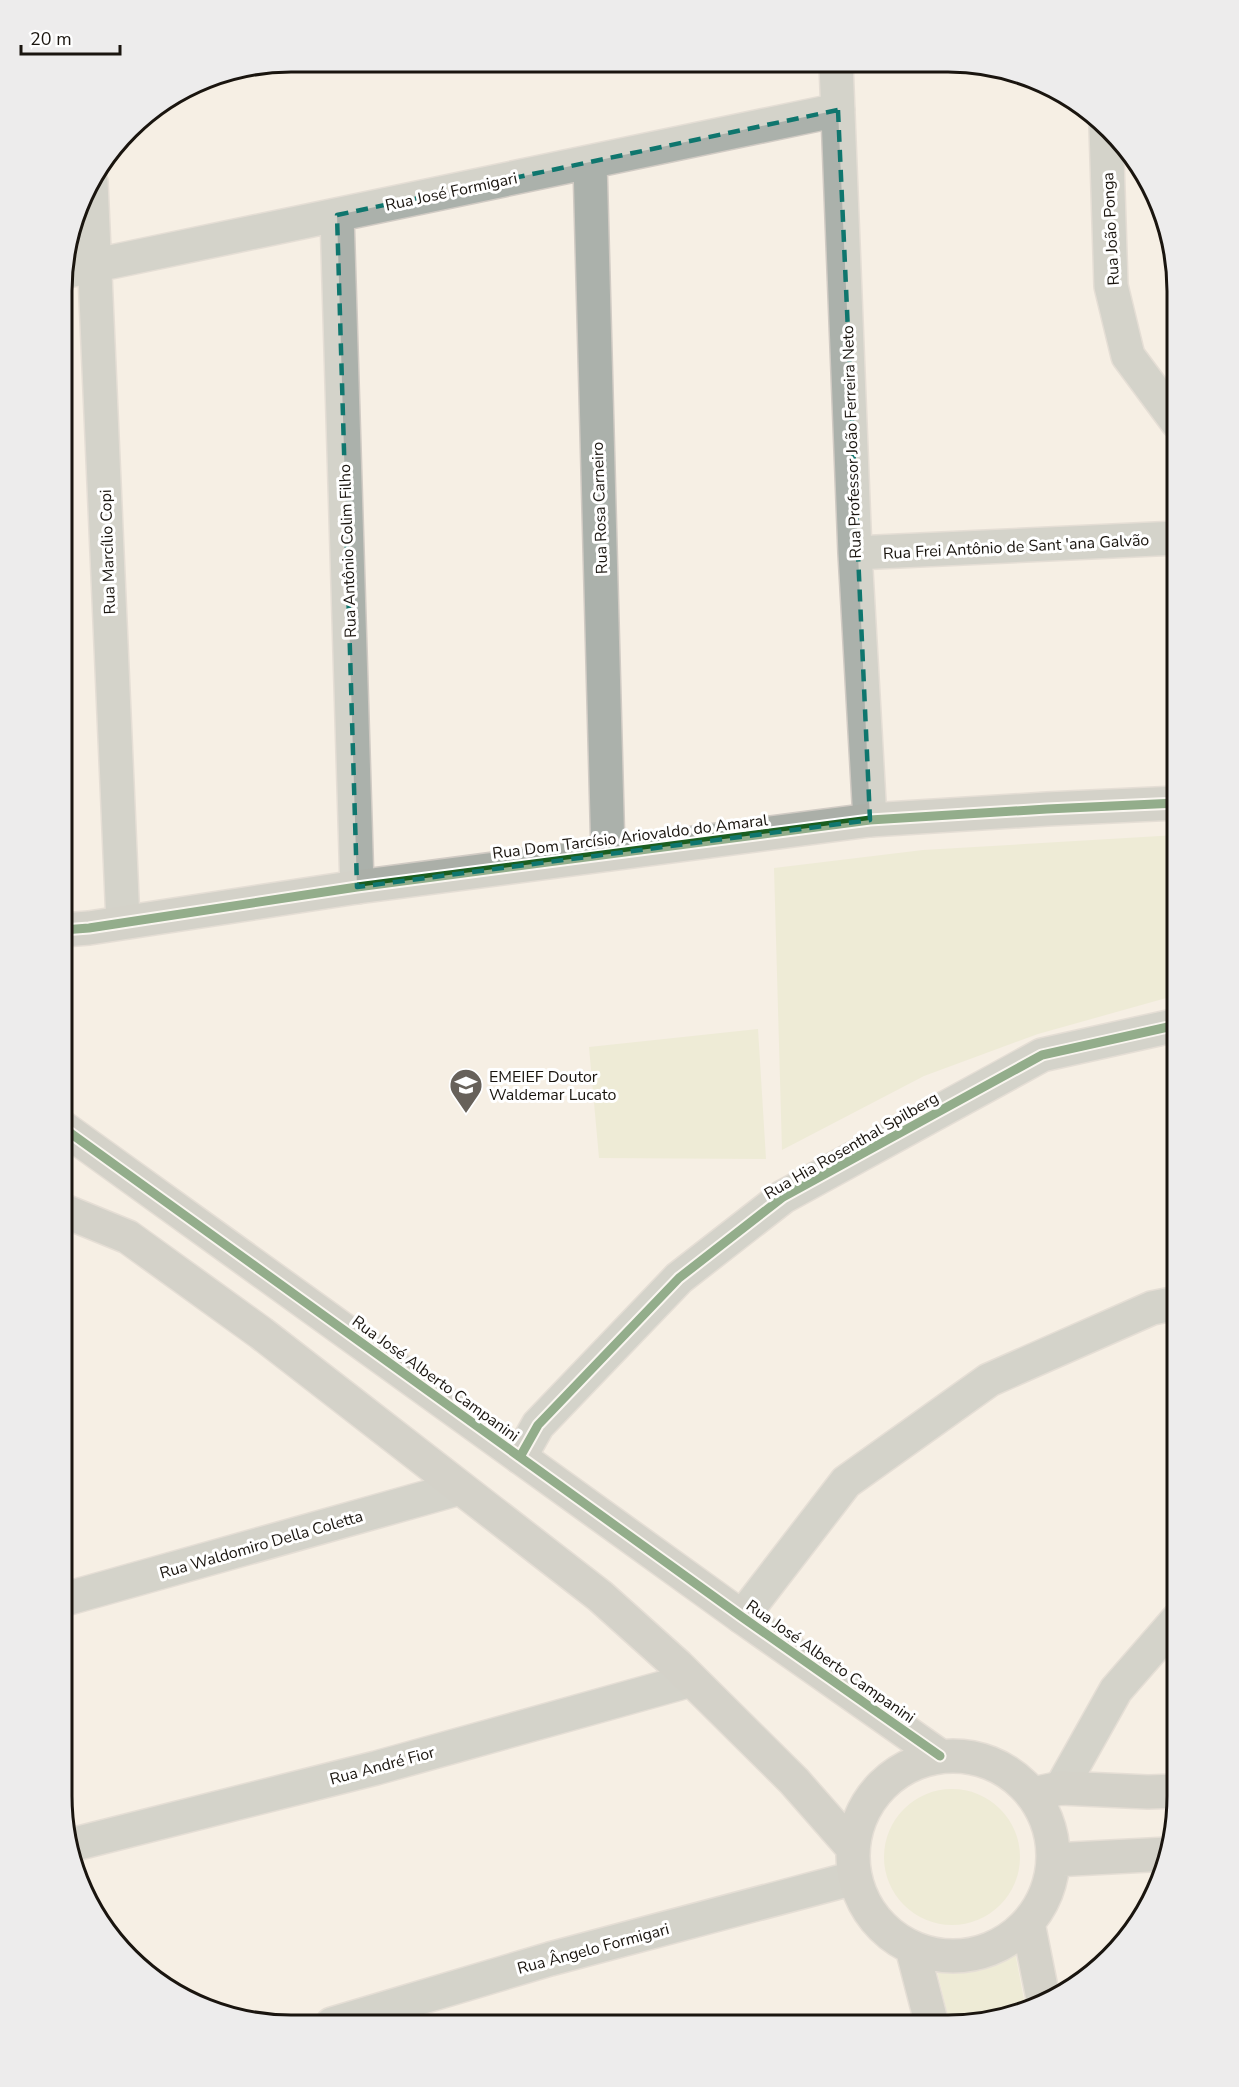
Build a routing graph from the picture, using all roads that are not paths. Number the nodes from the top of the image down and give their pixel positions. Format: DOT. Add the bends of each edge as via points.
graph roads {
  1 [pos="836,72"];
  2 [pos="838,110"];
  3 [pos="1106,140"];
  4 [pos="590,162"];
  5 [pos="92,200"];
  6 [pos="337,215"];
  7 [pos="96,266"];
  8 [pos="73,270"];
  9 [pos="1167,407"];
  10 [pos="1167,537"];
  11 [pos="855,553"];
  12 [pos="1167,804"];
  13 [pos="870,820"];
  14 [pos="608,854"];
  15 [pos="357,887"];
  16 [pos="123,922"];
  17 [pos="72,933"];
  18 [pos="1167,1027"];
  19 [pos="72,1134"];
  20 [pos="72,1214"];
  21 [pos="1167,1305"];
  22 [pos="520,1457"];
  23 [pos="460,1488"];
  24 [pos="72,1597"];
  25 [pos="742,1617"];
  26 [pos="1167,1631"];
  27 [pos="691,1680"];
  28 [pos="940,1756"];
  29 [pos="1047,1791"];
  30 [pos="1167,1791"];
  31 [pos="77,1843"];
  32 [pos="1159,1854"];
  33 [pos="1053,1860"];
  34 [pos="853,1863"];
  35 [pos="1028,1923"];
  36 [pos="912,1948"];
  37 [pos="1042,1993"];
  38 [pos="362,2015"];
  39 [pos="929,2015"];
  1 -- 2 [label="street, Rua Professor João Ferreira Neto"];
  2 -- 4 [label="street, Rua José Formigari"];
  2 -- 11 [label="street, Rua Professor João Ferreira Neto"];
  3 -- 9 [label="street, Rua João Ponga" via="1111,286 1128,356"];
  4 -- 6 [label="street, Rua José Formigari"];
  4 -- 14 [label="street, Rua Rosa Carneiro"];
  5 -- 7 [label="street, Rua Marcílio Copi"];
  6 -- 7 [label="street, Rua José Formigari"];
  6 -- 15 [label="street, Rua Antônio Colim Filho"];
  7 -- 8 [label="street, Rua José Formigari"];
  7 -- 16 [label="street, Rua Marcílio Copi"];
  10 -- 11 [label="street, Rua Frei Antônio de Sant 'ana Galvão"];
  11 -- 13 [label="street, Rua Professor João Ferreira Neto"];
  12 -- 13 [label="street, Rua Dom Tarcísio Ariovaldo do Amaral"];
  13 -- 14 [label="street, Rua Dom Tarcísio Ariovaldo do Amaral"];
  14 -- 15 [label="street, Rua Dom Tarcísio Ariovaldo do Amaral"];
  15 -- 16 [label="street, Rua Dom Tarcísio Ariovaldo do Amaral"];
  16 -- 17 [label="street, Rua Dom Tarcísio Ariovaldo do Amaral"];
  18 -- 22 [label="street, Rua Hia Rosenthal Spilberg" via="1042,1055 783,1197 679,1278 538,1425"];
  19 -- 22 [label="street, Rua José Alberto Campanini"];
  20 -- 23 [label="street" via="128,1237 261,1333"];
  21 -- 25 [label="street" via="1152,1308 989,1380 846,1482"];
  22 -- 25 [label="street, Rua José Alberto Campanini"];
  23 -- 24 [label="street, Rua Waldomiro Della Coletta"];
  23 -- 27 [label="street" via="600,1596"];
  25 -- 28 [label="street, Rua José Alberto Campanini"];
  26 -- 29 [label="street" via="1116,1690"];
  27 -- 31 [label="street, Rua André Fior" via="376,1768"];
  27 -- 34 [label="street" via="794,1781"];
  28 -- 29 [label="street" via="975,1758"];
  28 -- 34 [label="street" via="908,1766 880,1786 861,1814"];
  29 -- 30 [label="street"];
  29 -- 33 [label="street"];
  32 -- 33 [label="street"];
  33 -- 35 [label="street" via="1046,1893"];
  34 -- 36 [label="street" via="866,1907 885,1932"];
  34 -- 38 [label="street, Rua Ângelo Formigari"];
  35 -- 36 [label="street" via="1003,1943 974,1954 943,1956"];
  35 -- 37 [label="street"];
  36 -- 39 [label="street"];
}
